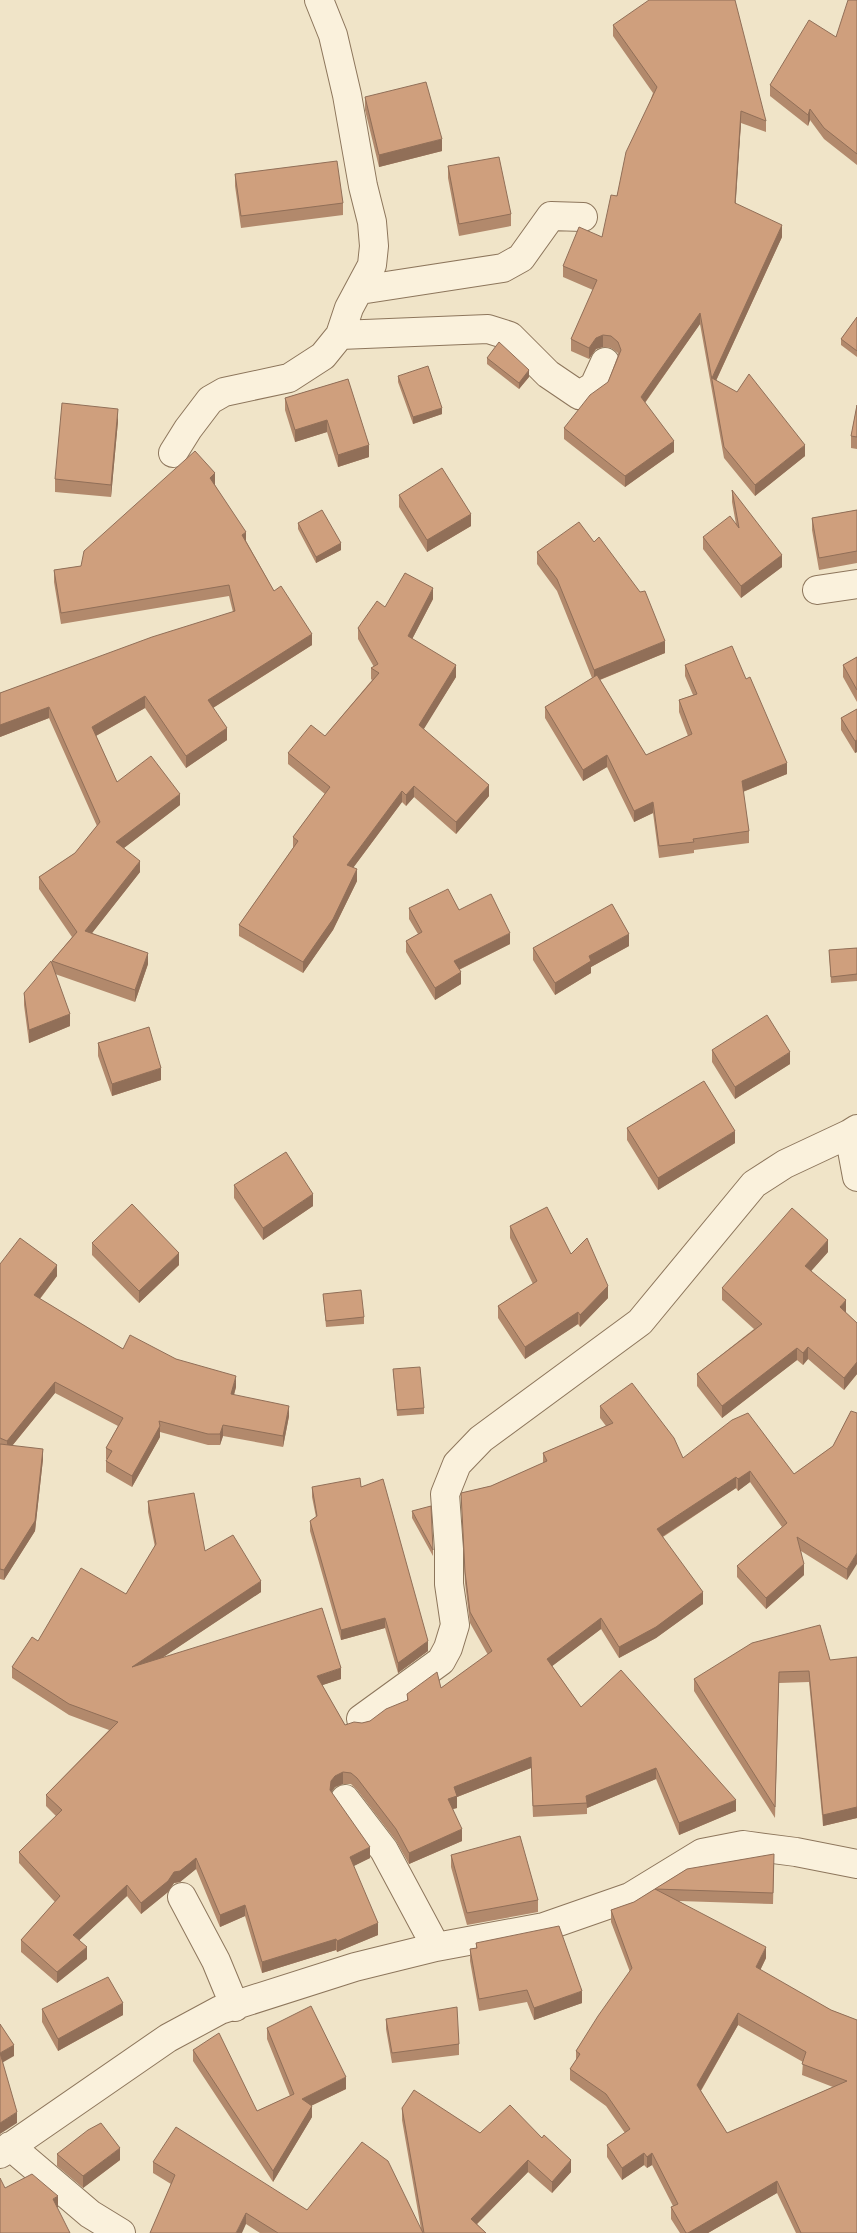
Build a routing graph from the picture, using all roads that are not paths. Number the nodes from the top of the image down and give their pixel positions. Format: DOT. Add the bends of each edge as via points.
graph roads {
  1 [pos="319,0"];
  2 [pos="582,217"];
  3 [pos="360,290"];
  4 [pos="340,335"];
  5 [pos="605,362"];
  6 [pos="174,453"];
  7 [pos="857,584"];
  8 [pos="817,590"];
  9 [pos="853,1132"];
  10 [pos="857,1177"];
  11 [pos="361,1719"];
  12 [pos="344,1799"];
  13 [pos="857,1864"];
  14 [pos="182,1897"];
  15 [pos="436,1947"];
  16 [pos="236,2007"];
  17 [pos="5,2150"];
  18 [pos="120,2233"];
  1 -- 3 [label="street" via="333,34 372,222 372,266"];
  2 -- 3 [label="street" via="551,216 521,258 503,268"];
  3 -- 4 [label="street" via="349,308"];
  4 -- 5 [label="street" via="488,329 510,336 548,374 578,395 594,386"];
  4 -- 6 [label="street" via="323,356 289,378 224,392 210,400"];
  7 -- 8 [label="street"];
  9 -- 10 [label="street"];
  9 -- 11 [label="street" via="785,1164 754,1184 640,1322 481,1439 458,1464 445,1494 449,1584 455,1625 448,1648 441,1661"];
  12 -- 15 [label="street" via="384,1850"];
  13 -- 15 [label="street" via="743,1845 702,1853 630,1897 544,1927"];
  14 -- 16 [label="street"];
  15 -- 16 [label="street" via="355,1967"];
  16 -- 17 [label="street" via="220,2010 168,2038"];
  17 -- 18 [label="street"];
}
